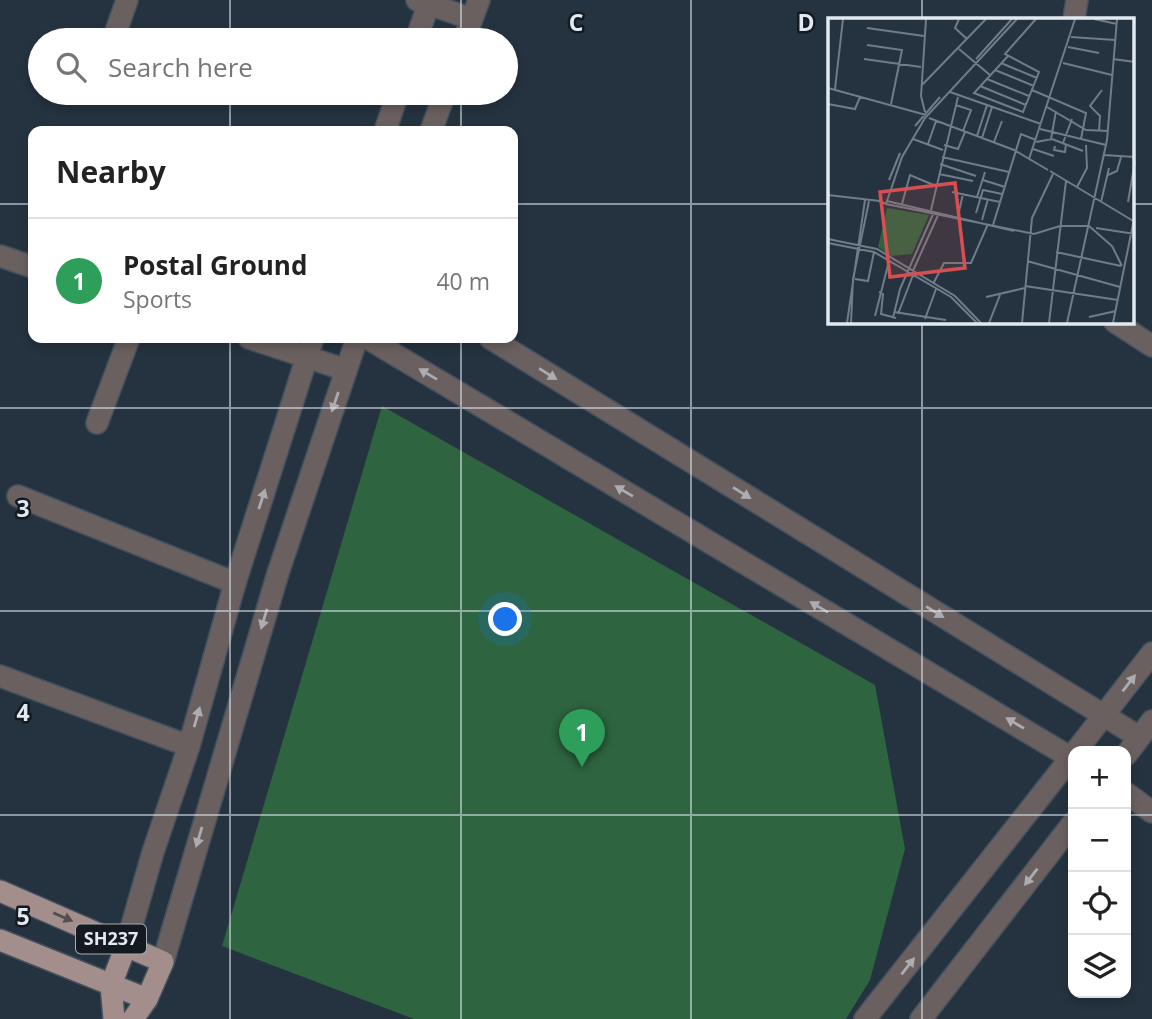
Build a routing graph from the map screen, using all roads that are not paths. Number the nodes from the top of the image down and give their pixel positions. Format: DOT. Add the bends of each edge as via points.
graph roads {
  1 [pos="127,0"];
  2 [pos="1077,0"];
  3 [pos="425,1"];
  4 [pos="475,9"];
  5 [pos="1074,18"];
  6 [pos="117,28"];
  7 [pos="419,28"];
  8 [pos="468,28"];
  9 [pos="394,105"];
  10 [pos="441,105"];
  11 [pos="387,126"];
  12 [pos="433,126"];
  13 [pos="1,258"];
  14 [pos="28,266"];
  15 [pos="1118,324"];
  16 [pos="127,343"];
  17 [pos="282,343"];
  18 [pos="355,343"];
  19 [pos="375,343"];
  20 [pos="498,343"];
  21 [pos="1152,346"];
  22 [pos="310,347"];
  23 [pos="346,370"];
  24 [pos="97,423"];
  25 [pos="18,496"];
  26 [pos="235,583"];
  27 [pos="1152,653"];
  28 [pos="0,676"];
  29 [pos="1103,716"];
  30 [pos="1146,729"];
  31 [pos="189,746"];
  32 [pos="1081,746"];
  33 [pos="1131,748"];
  34 [pos="1068,752"];
  35 [pos="1068,764"];
  36 [pos="1131,797"];
  37 [pos="1152,812"];
  38 [pos="1068,830"];
  39 [pos="0,891"];
  40 [pos="0,940"];
  41 [pos="126,946"];
  42 [pos="163,962"];
  43 [pos="111,985"];
  44 [pos="147,999"];
  45 [pos="932,1016"];
  46 [pos="114,1019"];
  47 [pos="133,1019"];
  48 [pos="865,1019"];
  1 -- 6 [label="street"];
  2 -- 5 [label="street"];
  3 -- 4 [label="street"];
  3 -- 7 [label="street"];
  4 -- 8 [label="street"];
  9 -- 11 [label="street"];
  10 -- 12 [label="street"];
  13 -- 14 [label="street"];
  15 -- 21 [label="street"];
  16 -- 24 [label="street"];
  17 -- 22 [label="street"];
  18 -- 23 [label="street"];
  34 -- 19 [label="street, one-way"];
  20 -- 29 [label="street, one-way"];
  22 -- 23 [label="street"];
  26 -- 22 [label="street, one-way"];
  23 -- 42 [label="street, one-way" via="278,573"];
  25 -- 26 [label="street"];
  31 -- 26 [label="street, one-way"];
  29 -- 27 [label="street, one-way"];
  28 -- 31 [label="street"];
  29 -- 30 [label="street"];
  29 -- 32 [label="street"];
  30 -- 33 [label="street"];
  31 -- 41 [label="street"];
  48 -- 35 [label="street, one-way"];
  36 -- 37 [label="street"];
  38 -- 45 [label="street, one-way"];
  39 -- 41 [label="main road, SH237, one-way"];
  40 -- 43 [label="main road, SH237"];
  41 -- 42 [label="main road, SH237"];
  41 -- 43 [label="main road"];
  42 -- 44 [label="main road, SH237"];
  43 -- 44 [label="main road, SH237"];
  43 -- 46 [label="main road"];
  44 -- 47 [label="main road, SH237"];
}
